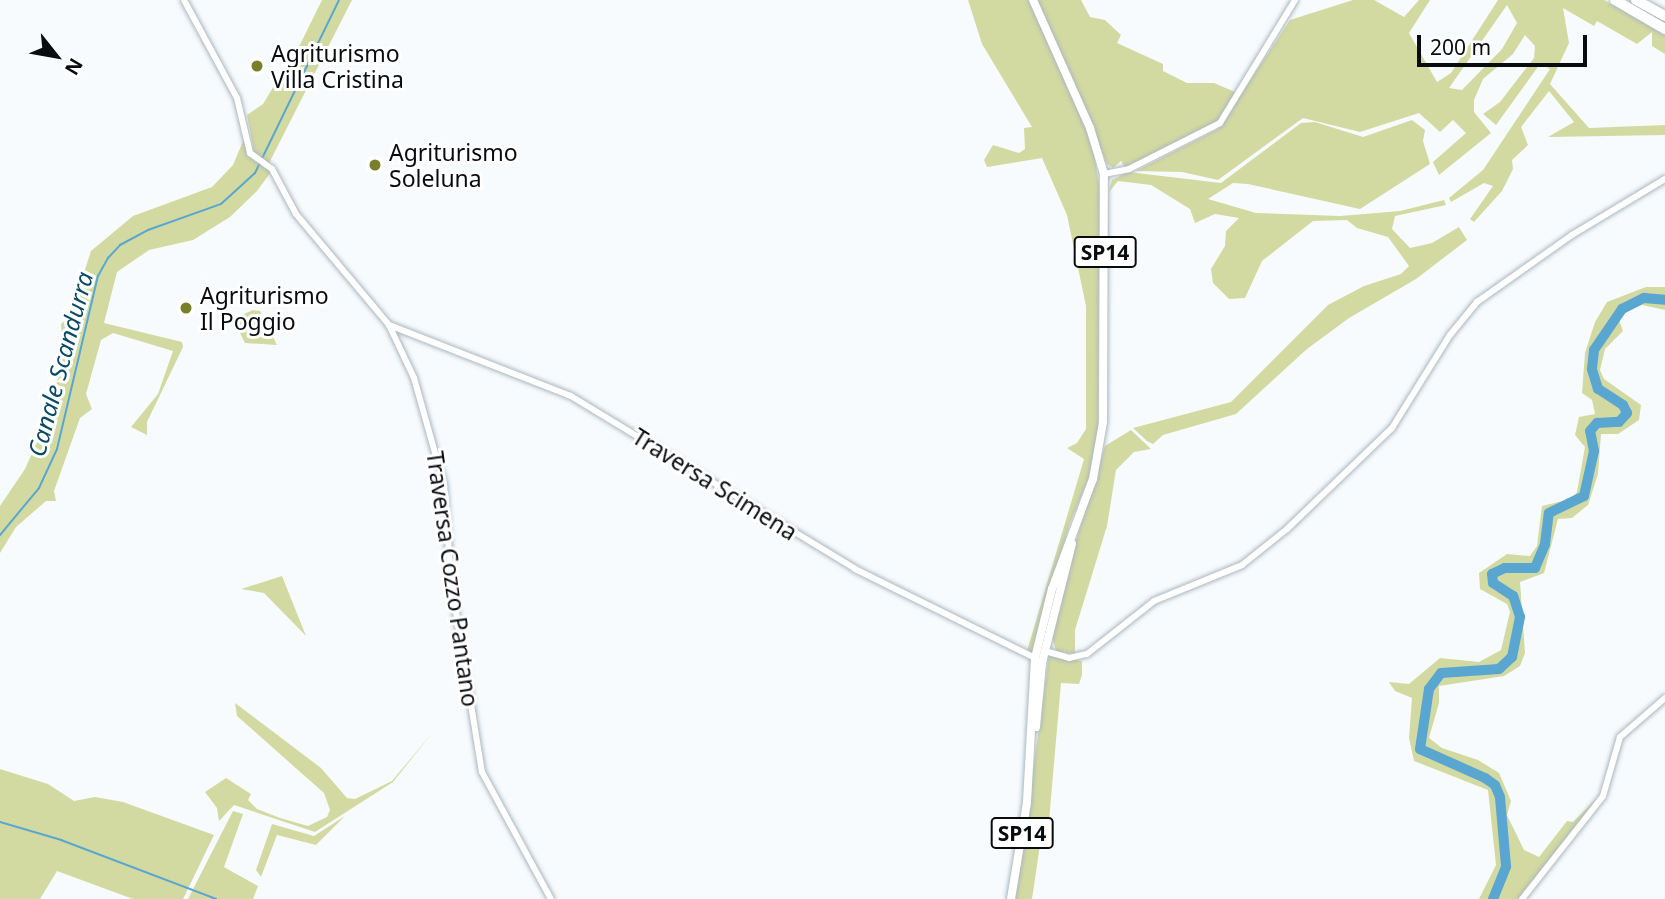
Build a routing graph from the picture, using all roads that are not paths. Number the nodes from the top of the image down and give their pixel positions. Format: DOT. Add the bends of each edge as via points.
graph roads {
  1 [pos="184,0"];
  2 [pos="1033,0"];
  3 [pos="1295,0"];
  4 [pos="1615,0"];
  5 [pos="1636,0"];
  6 [pos="1665,16"];
  7 [pos="1665,29"];
  8 [pos="1104,174"];
  9 [pos="1665,179"];
  10 [pos="389,325"];
  11 [pos="1079,515"];
  12 [pos="1052,589"];
  13 [pos="1045,651"];
  14 [pos="1035,658"];
  15 [pos="1665,698"];
  16 [pos="1037,703"];
  17 [pos="1030,768"];
  18 [pos="551,899"];
  19 [pos="1011,899"];
  20 [pos="1522,899"];
  1 -- 10 [label="street, Traversa Cozzo Pantano" via="237,98 250,153 268,166 318,243"];
  2 -- 8 [label="main road, SP14" via="1090,128"];
  3 -- 8 [label="street" via="1220,123 1129,169"];
  4 -- 7 [label="highway"];
  5 -- 6 [label="highway"];
  8 -- 11 [label="main road, SP14" via="1102,440"];
  9 -- 13 [label="street" via="1572,235 1477,302 1450,335 1392,428 1287,529 1234,570 1154,601 1095,649 1069,658"];
  10 -- 14 [label="street, Traversa Scimena" via="571,396 855,569"];
  10 -- 18 [label="street, Traversa Cozzo Pantano" via="410,368 435,441 482,772"];
  11 -- 12 [label="main road, SP14"];
  11 -- 13 [label="main road, SP14"];
  12 -- 13 [label="street" via="1041,642"];
  12 -- 14 [label="main road, SP14"];
  13 -- 14 [label="street"];
  13 -- 16 [label="main road, SP14"];
  14 -- 16 [label="street"];
  14 -- 17 [label="main road, SP14"];
  15 -- 20 [label="street" via="1620,737 1603,796"];
  16 -- 17 [label="main road, SP14"];
  17 -- 19 [label="main road, SP14"];
}
